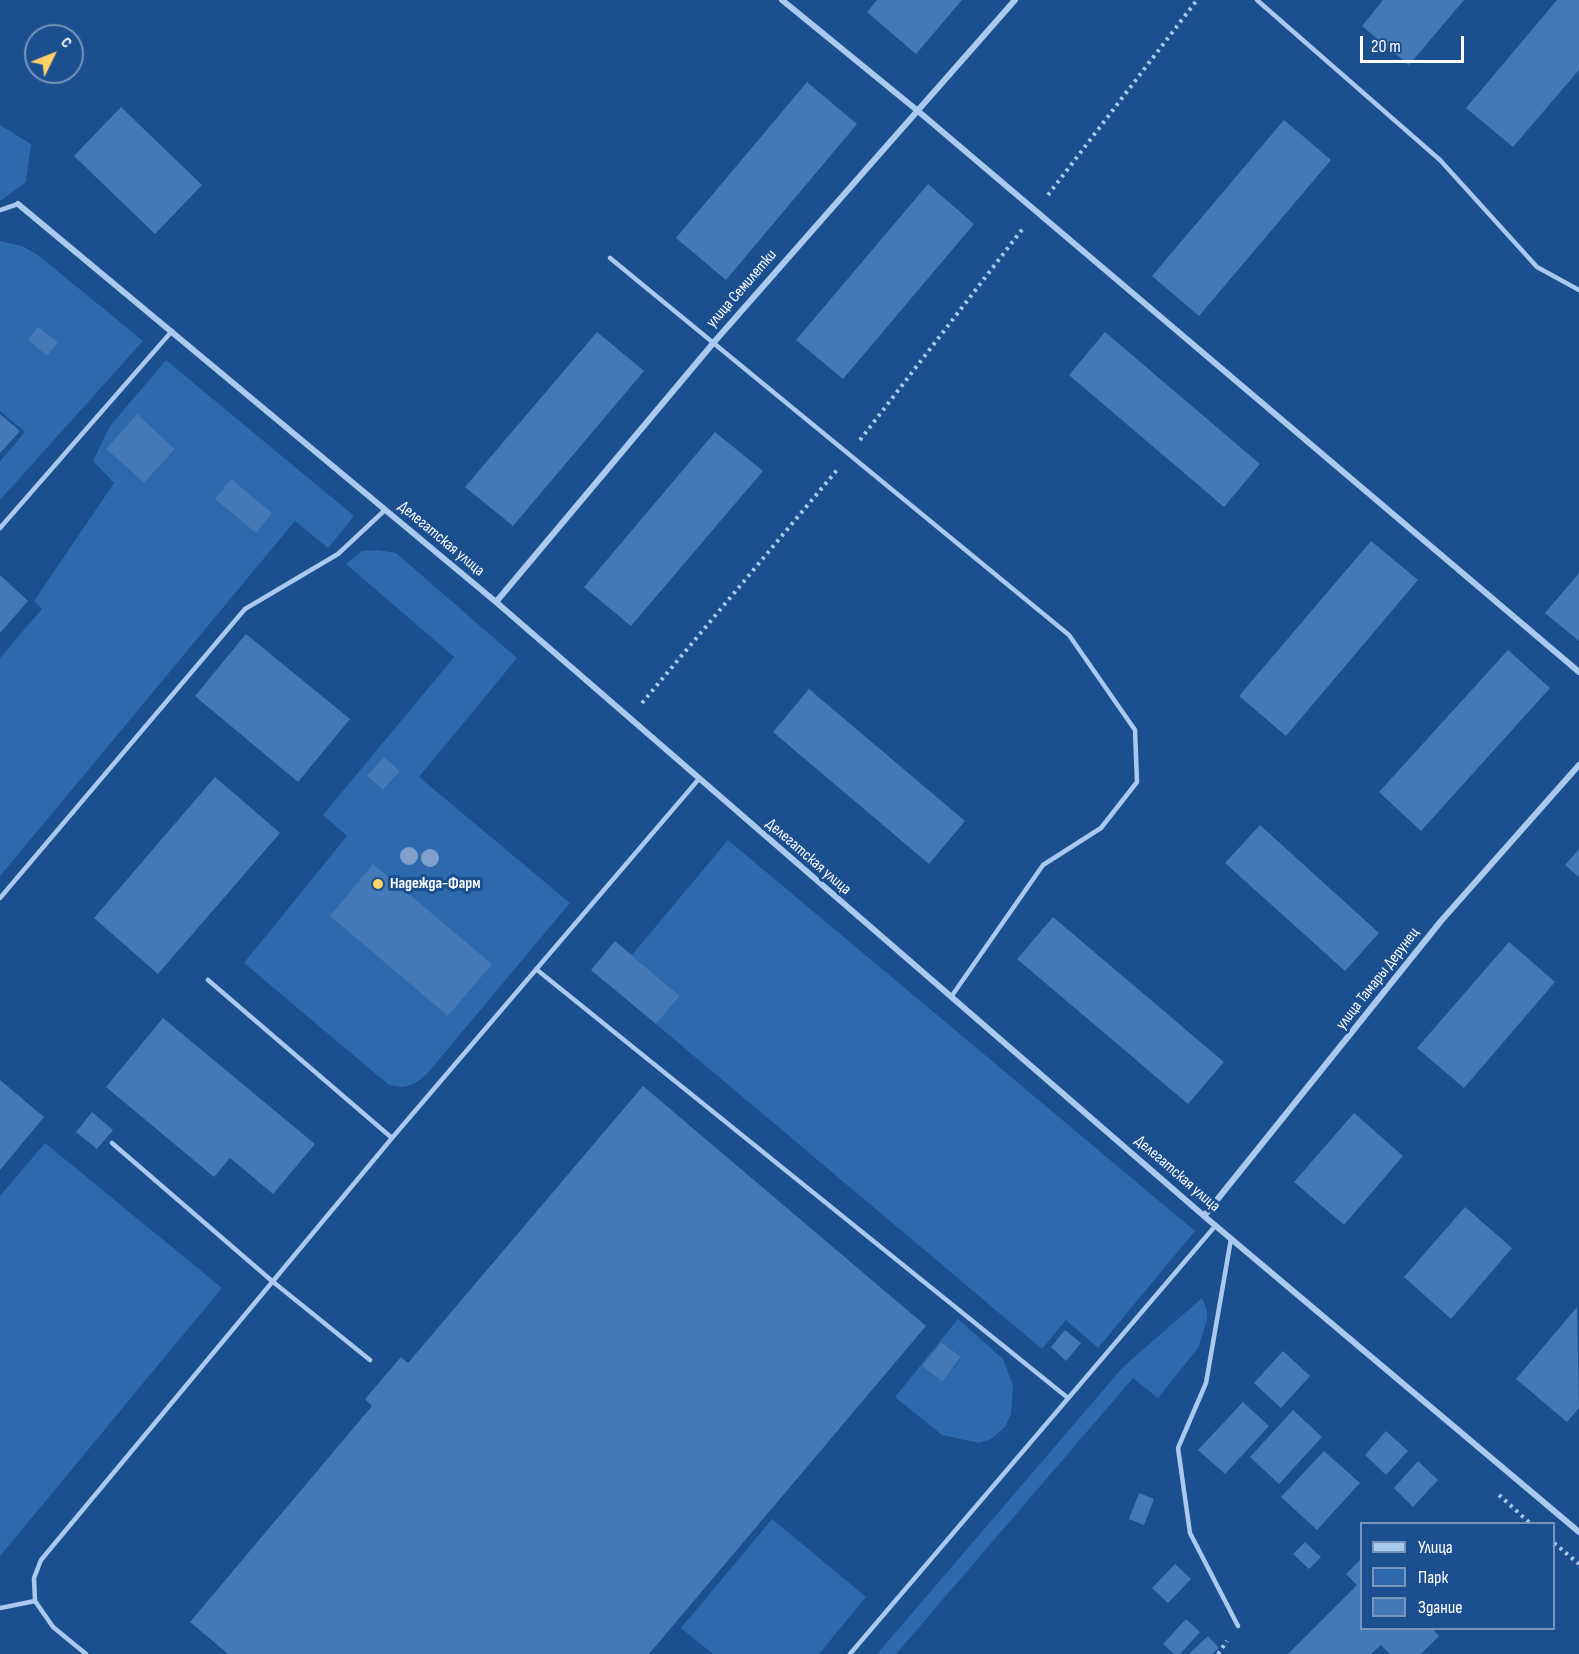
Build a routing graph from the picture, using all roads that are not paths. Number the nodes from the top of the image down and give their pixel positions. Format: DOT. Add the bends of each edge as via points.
graph roads {
  1 [pos="782,0"];
  2 [pos="1015,0"];
  3 [pos="1257,0"];
  4 [pos="918,111"];
  5 [pos="18,204"];
  6 [pos="0,210"];
  7 [pos="610,258"];
  8 [pos="1579,290"];
  9 [pos="172,331"];
  10 [pos="715,341"];
  11 [pos="385,510"];
  12 [pos="0,528"];
  13 [pos="496,602"];
  14 [pos="1579,672"];
  15 [pos="1579,765"];
  16 [pos="698,780"];
  17 [pos="0,898"];
  18 [pos="536,969"];
  19 [pos="208,980"];
  20 [pos="951,997"];
  21 [pos="392,1138"];
  22 [pos="112,1143"];
  23 [pos="1204,1216"];
  24 [pos="1216,1225"];
  25 [pos="1231,1239"];
  26 [pos="272,1281"];
  27 [pos="370,1359"];
  28 [pos="1068,1398"];
  29 [pos="1579,1532"];
  30 [pos="35,1601"];
  31 [pos="0,1608"];
  32 [pos="1238,1626"];
  33 [pos="86,1654"];
  34 [pos="850,1654"];
  1 -- 4 [label="street"];
  2 -- 4 [label="street, улица Семилетки"];
  3 -- 8 [label="lane" via="1440,160 1537,267"];
  4 -- 10 [label="street, улица Семилетки"];
  4 -- 14 [label="street"];
  5 -- 6 [label="lane"];
  5 -- 9 [label="street, Делегатская улица"];
  7 -- 10 [label="lane"];
  9 -- 11 [label="street, Делегатская улица"];
  9 -- 12 [label="lane"];
  10 -- 13 [label="street, улица Семилетки"];
  10 -- 20 [label="lane" via="1069,635 1135,730 1137,782 1101,828 1043,865"];
  11 -- 13 [label="street, Делегатская улица"];
  11 -- 17 [label="lane" via="338,554 245,609"];
  13 -- 16 [label="street, Делегатская улица"];
  15 -- 23 [label="street, улица Тамары Дерунец" via="1441,921"];
  16 -- 18 [label="lane"];
  16 -- 20 [label="street, Делегатская улица"];
  18 -- 21 [label="lane"];
  18 -- 28 [label="lane"];
  19 -- 21 [label="lane"];
  20 -- 23 [label="street, Делегатская улица"];
  21 -- 26 [label="lane"];
  22 -- 26 [label="lane"];
  23 -- 24 [label="street, Делегатская улица"];
  24 -- 25 [label="street, Делегатская улица"];
  24 -- 28 [label="lane"];
  25 -- 29 [label="street, Делегатская улица"];
  25 -- 32 [label="lane" via="1206,1383 1178,1448 1190,1533"];
  26 -- 27 [label="lane"];
  26 -- 30 [label="lane" via="41,1560 34,1578"];
  28 -- 34 [label="lane"];
  30 -- 31 [label="lane"];
  30 -- 33 [label="lane" via="53,1627"];
}
